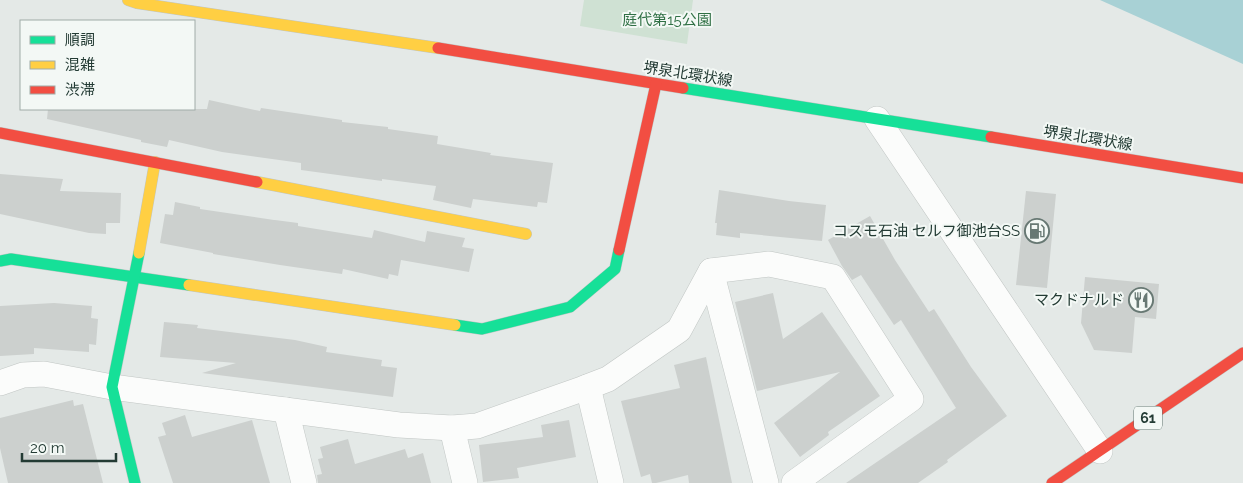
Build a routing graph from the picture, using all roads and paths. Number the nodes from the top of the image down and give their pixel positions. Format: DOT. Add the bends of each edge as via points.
graph roads {
  1 [pos="128,0"];
  2 [pos="656,84"];
  3 [pos="877,119"];
  4 [pos="4,135"];
  5 [pos="154,162"];
  6 [pos="1243,178"];
  7 [pos="526,234"];
  8 [pos="0,262"];
  9 [pos="711,271"];
  10 [pos="135,278"];
  11 [pos="1243,353"];
  12 [pos="0,383"];
  13 [pos="112,387"];
  14 [pos="588,387"];
  15 [pos="286,410"];
  16 [pos="452,428"];
  17 [pos="1100,450"];
  18 [pos="136,483"];
  19 [pos="304,483"];
  20 [pos="466,483"];
  21 [pos="611,483"];
  22 [pos="766,483"];
  23 [pos="794,483"];
  24 [pos="1052,483"];
  1 -- 2 [label="street, 堺泉北環状線"];
  2 -- 3 [label="street, 堺泉北環状線"];
  2 -- 10 [label="street" via="615,269 570,306 482,329"];
  3 -- 6 [label="street, 堺泉北環状線"];
  3 -- 17 [label="street"];
  4 -- 5 [label="street"];
  5 -- 7 [label="street"];
  5 -- 10 [label="street"];
  8 -- 10 [label="street" via="10,259"];
  9 -- 14 [label="street" via="679,330 608,378"];
  9 -- 22 [label="street"];
  9 -- 23 [label="street" via="769,264 833,277 911,399"];
  10 -- 13 [label="street"];
  11 -- 17 [label="street, 61"];
  12 -- 13 [label="street" via="23,375 44,374"];
  13 -- 15 [label="street"];
  13 -- 18 [label="street"];
  14 -- 16 [label="street" via="477,426"];
  14 -- 21 [label="street"];
  15 -- 16 [label="street" via="399,425"];
  15 -- 19 [label="street"];
  16 -- 20 [label="street"];
  17 -- 24 [label="street, 61"];
}
